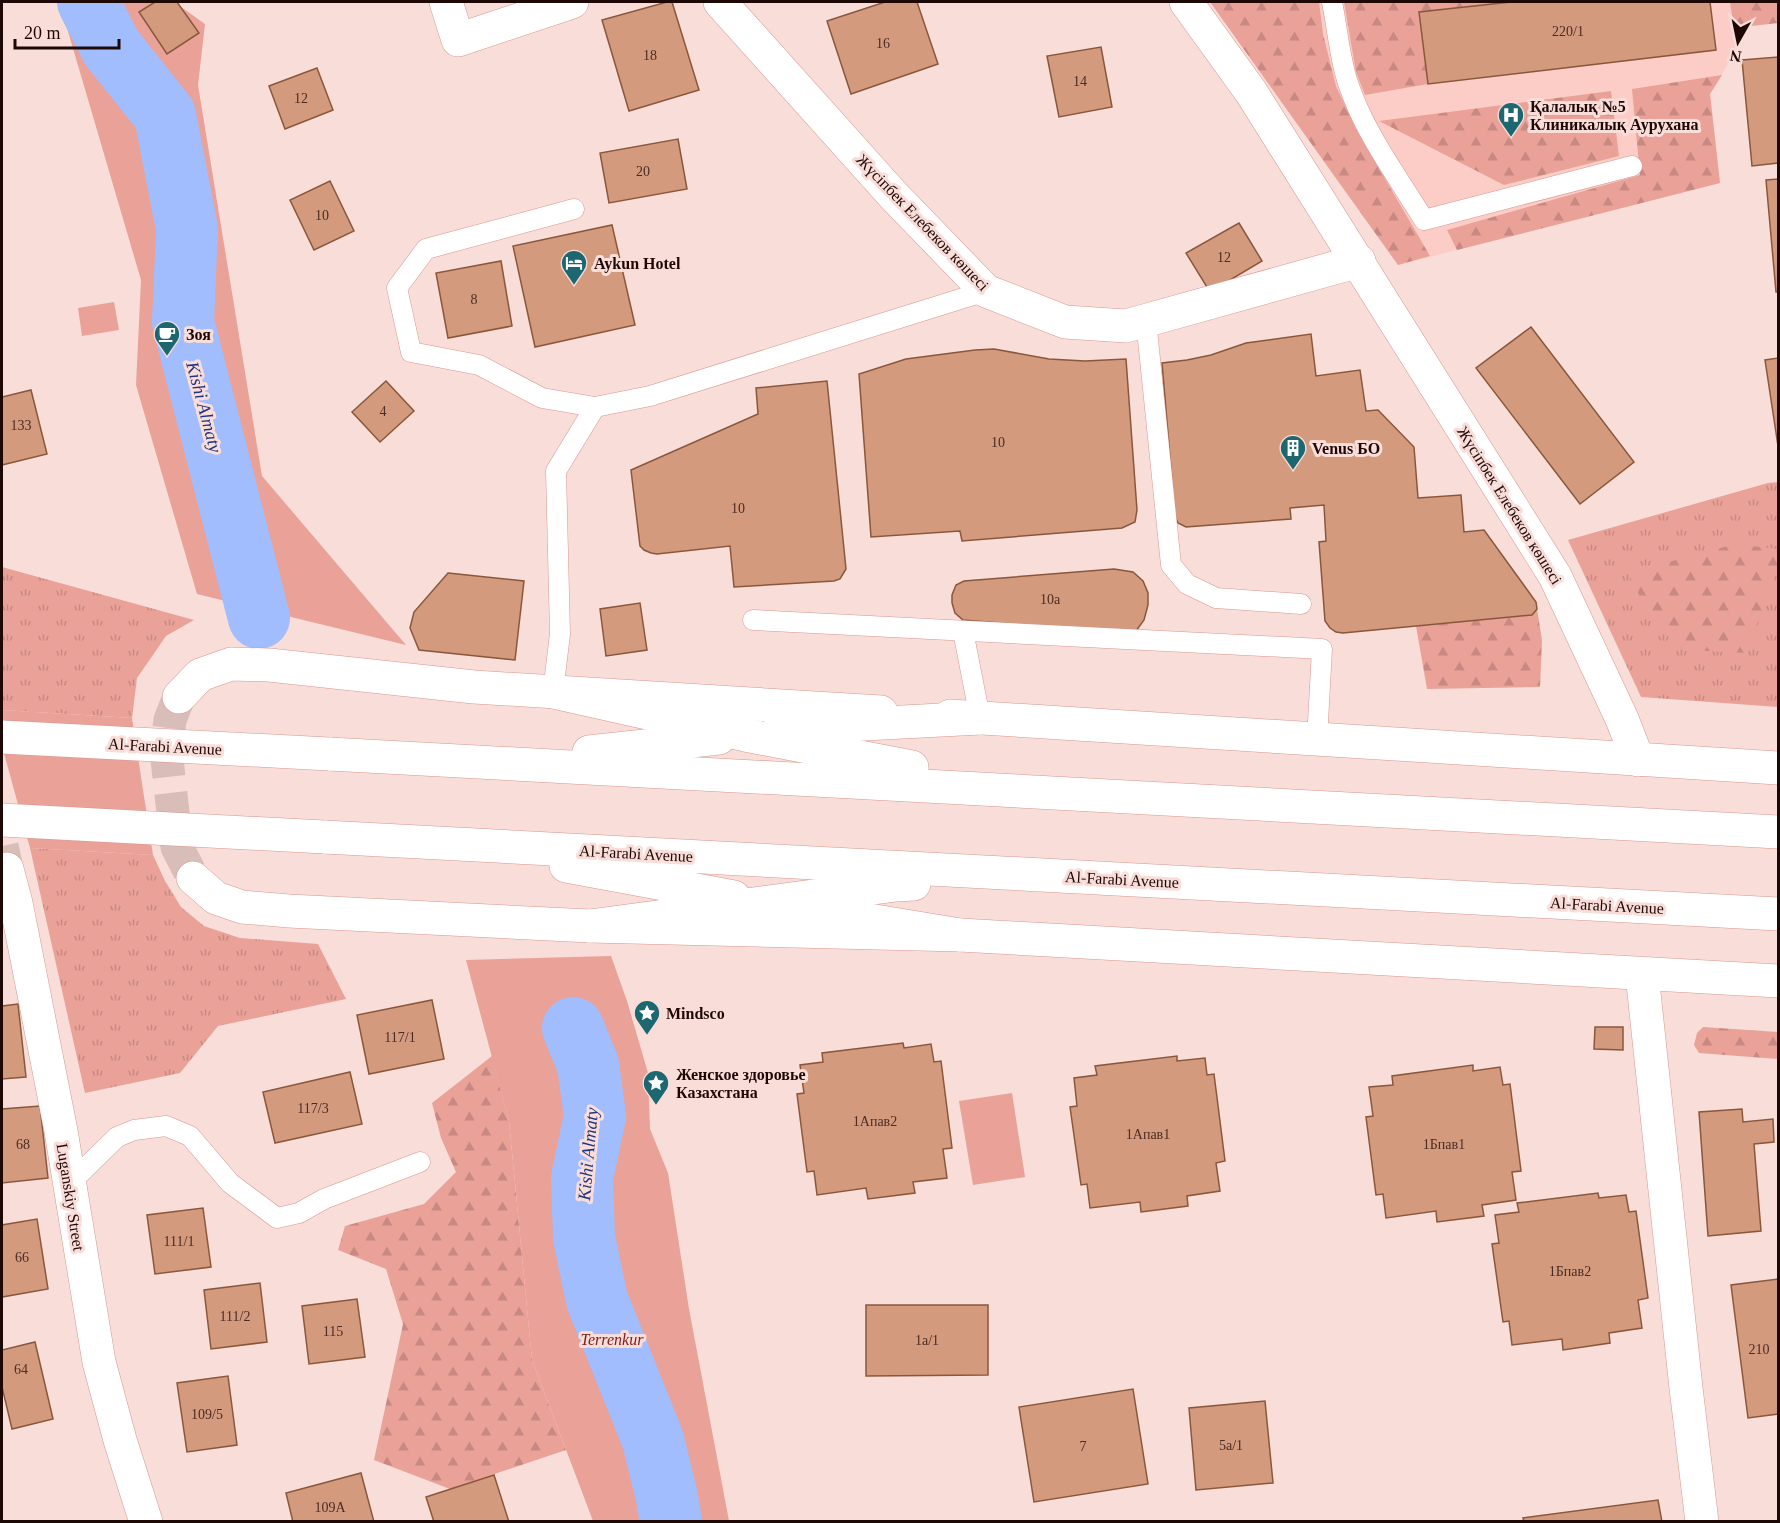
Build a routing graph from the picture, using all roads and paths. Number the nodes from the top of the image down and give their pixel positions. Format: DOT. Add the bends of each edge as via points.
graph roads {
  1 [pos="446,2"];
  2 [pos="572,2"];
  3 [pos="720,2"];
  4 [pos="1186,2"];
  5 [pos="1332,2"];
  6 [pos="1632,166"];
  7 [pos="574,209"];
  8 [pos="1359,261"];
  9 [pos="986,291"];
  10 [pos="1146,320"];
  11 [pos="595,407"];
  12 [pos="1301,604"];
  13 [pos="753,620"];
  14 [pos="963,631"];
  15 [pos="553,692"];
  16 [pos="179,698"];
  17 [pos="980,718"];
  18 [pos="745,735"];
  19 [pos="2,737"];
  20 [pos="1317,740"];
  21 [pos="1638,760"];
  22 [pos="473,762"];
  23 [pos="1779,768"];
  24 [pos="1164,798"];
  25 [pos="2,820"];
  26 [pos="1779,832"];
  27 [pos="465,844"];
  28 [pos="7,869"];
  29 [pos="193,879"];
  30 [pos="1161,881"];
  31 [pos="763,902"];
  32 [pos="1779,914"];
  33 [pos="590,926"];
  34 [pos="960,935"];
  35 [pos="1642,974"];
  36 [pos="1779,981"];
  37 [pos="420,1162"];
  38 [pos="69,1184"];
  39 [pos="146,1521"];
  40 [pos="1702,1521"];
  1 -- 2 [label="main road" via="458,40"];
  3 -- 9 [label="main road, Жүсіпбек Елебеков көшесі" via="894,196"];
  4 -- 8 [label="main road, Жүсіпбек Елебеков көшесі" via="1251,92"];
  5 -- 6 [label="lane" via="1347,81 1357,107 1424,220"];
  7 -- 11 [label="lane" via="426,249 397,288 411,352 479,365 542,398"];
  8 -- 10 [label="main road, Жүсіпбек Елебеков көшесі"];
  8 -- 21 [label="main road, Жүсіпбек Елебеков көшесі" via="1555,576"];
  9 -- 10 [label="main road, Жүсіпбек Елебеков көшесі" via="1065,322 1126,326"];
  9 -- 11 [label="lane" via="650,396"];
  10 -- 12 [label="lane" via="1171,566 1187,584 1216,598"];
  11 -- 15 [label="lane" via="556,471 560,634"];
  13 -- 14 [label="lane"];
  14 -- 17 [label="lane"];
  14 -- 20 [label="lane" via="1322,649"];
  15 -- 16 [label="main road" via="231,664 200,675"];
  15 -- 17 [label="main road"];
  15 -- 18 [label="main road"];
  17 -- 18 [label="main road"];
  17 -- 20 [label="main road"];
  18 -- 22 [label="main road"];
  18 -- 24 [label="main road" via="904,766"];
  19 -- 22 [label="main road, Al-Farabi Avenue, bridge"];
  20 -- 21 [label="main road"];
  21 -- 23 [label="main road"];
  22 -- 24 [label="main road"];
  24 -- 26 [label="main road"];
  25 -- 27 [label="main road, bridge"];
  27 -- 30 [label="main road, Al-Farabi Avenue"];
  27 -- 31 [label="main road"];
  28 -- 38 [label="main road, Luganskiy Street"];
  29 -- 33 [label="main road" via="216,898 242,907"];
  30 -- 31 [label="main road" via="896,885"];
  30 -- 32 [label="main road, Al-Farabi Avenue"];
  31 -- 33 [label="main road"];
  31 -- 34 [label="main road"];
  33 -- 34 [label="main road"];
  34 -- 35 [label="main road"];
  35 -- 36 [label="main road"];
  35 -- 40 [label="main road"];
  37 -- 38 [label="lane" via="324,1199 299,1213 277,1218 230,1183 190,1136 166,1126 134,1130 117,1137"];
  38 -- 39 [label="main road, Luganskiy Street" via="99,1362"];
}
